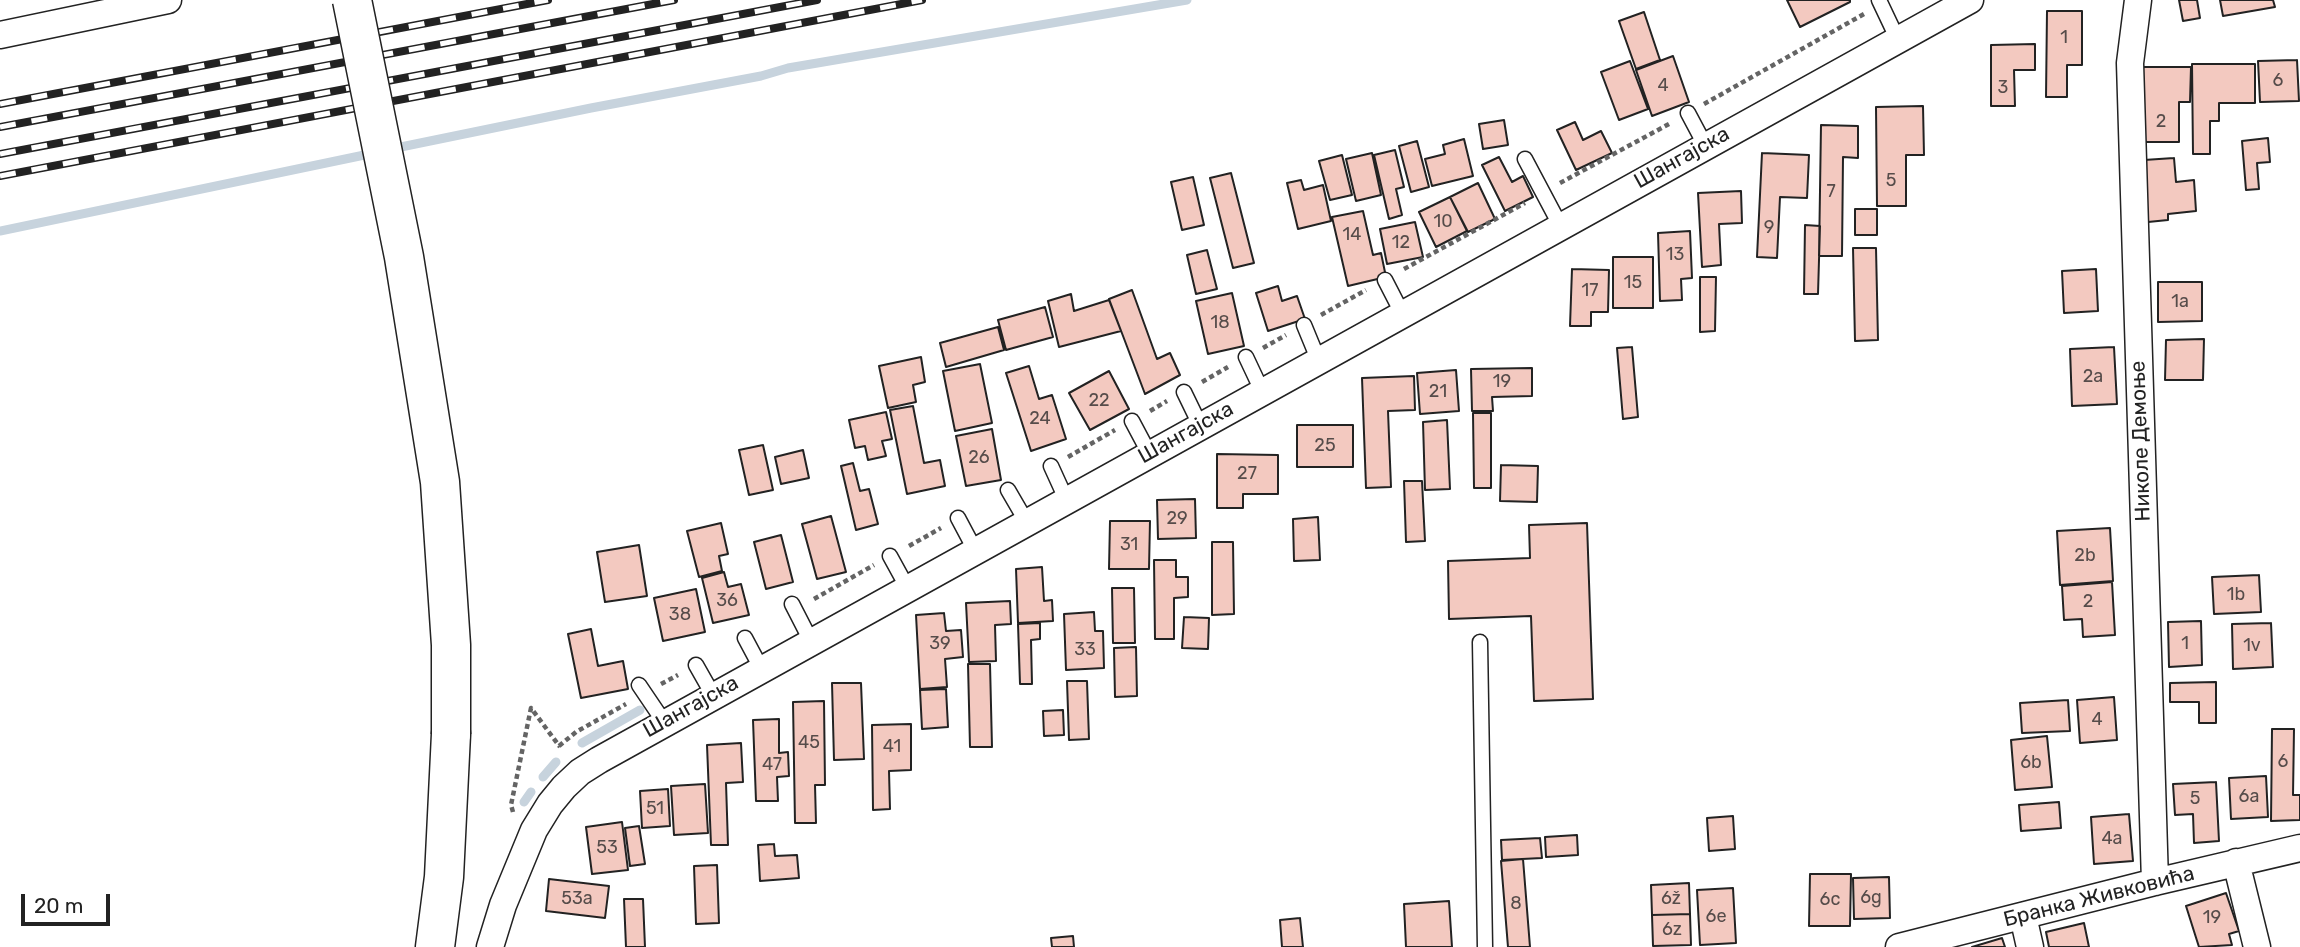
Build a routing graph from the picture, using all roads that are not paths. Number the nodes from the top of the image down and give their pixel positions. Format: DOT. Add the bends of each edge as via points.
graph roads {
  1 [pos="168,0"];
  2 [pos="352,0"];
  3 [pos="1879,0"];
  4 [pos="1970,0"];
  5 [pos="2138,0"];
  6 [pos="0,35"];
  7 [pos="1897,38"];
  8 [pos="1688,114"];
  9 [pos="1705,145"];
  10 [pos="1525,159"];
  11 [pos="1560,225"];
  12 [pos="1385,280"];
  13 [pos="1402,313"];
  14 [pos="1304,325"];
  15 [pos="1246,357"];
  16 [pos="1318,359"];
  17 [pos="1262,391"];
  18 [pos="1184,392"];
  19 [pos="1132,421"];
  20 [pos="1200,425"];
  21 [pos="1149,453"];
  22 [pos="1051,466"];
  23 [pos="1008,490"];
  24 [pos="1066,499"];
  25 [pos="958,519"];
  26 [pos="1026,521"];
  27 [pos="975,550"];
  28 [pos="891,556"];
  29 [pos="907,587"];
  30 [pos="792,604"];
  31 [pos="745,638"];
  32 [pos="811,641"];
  33 [pos="1480,642"];
  34 [pos="696,665"];
  35 [pos="761,668"];
  36 [pos="639,685"];
  37 [pos="713,695"];
  38 [pos="664,722"];
  39 [pos="2300,848"];
  40 [pos="2236,862"];
  41 [pos="2155,882"];
  42 [pos="2023,916"];
  43 [pos="435,947"];
  44 [pos="490,947"];
  45 [pos="1485,947"];
  46 [pos="1899,947"];
  47 [pos="2031,947"];
  48 [pos="2257,947"];
  1 -- 6 [label="street"];
  2 -- 43 [label="main road, bridge" via="404,257 440,482 452,645 444,877"];
  3 -- 7 [label="lane"];
  4 -- 7 [label="street, Шангајска"];
  5 -- 41 [label="street, Николе Демоње" via="2131,76"];
  7 -- 9 [label="street, Шангајска"];
  8 -- 9 [label="lane"];
  9 -- 11 [label="street, Шангајска"];
  10 -- 11 [label="lane"];
  11 -- 13 [label="street, Шангајска"];
  12 -- 13 [label="lane"];
  13 -- 16 [label="street, Шангајска"];
  14 -- 16 [label="lane"];
  15 -- 17 [label="lane"];
  16 -- 17 [label="street, Шангајска"];
  17 -- 20 [label="street, Шангајска"];
  18 -- 20 [label="lane"];
  19 -- 21 [label="lane"];
  20 -- 21 [label="street, Шангајска"];
  21 -- 24 [label="street, Шангајска"];
  22 -- 24 [label="lane"];
  23 -- 26 [label="lane"];
  24 -- 26 [label="street, Шангајска"];
  25 -- 27 [label="lane"];
  26 -- 27 [label="street, Шангајска"];
  27 -- 29 [label="street, Шангајска"];
  28 -- 29 [label="lane"];
  29 -- 32 [label="street, Шангајска"];
  30 -- 32 [label="lane"];
  31 -- 35 [label="lane"];
  32 -- 35 [label="street, Шангајска"];
  33 -- 45 [label="lane"];
  34 -- 37 [label="lane"];
  35 -- 37 [label="street, Шангајска"];
  36 -- 38 [label="lane"];
  37 -- 38 [label="street, Шангајска"];
  38 -- 44 [label="street, Шангајска" via="580,772 550,804 522,856"];
  39 -- 40 [label="street, Бранка Живковића"];
  40 -- 41 [label="street, Бранка Живковића"];
  40 -- 48 [label="street"];
  41 -- 42 [label="street, Бранка Живковића"];
  42 -- 46 [label="street, Бранка Живковића"];
  42 -- 47 [label="street"];
}
